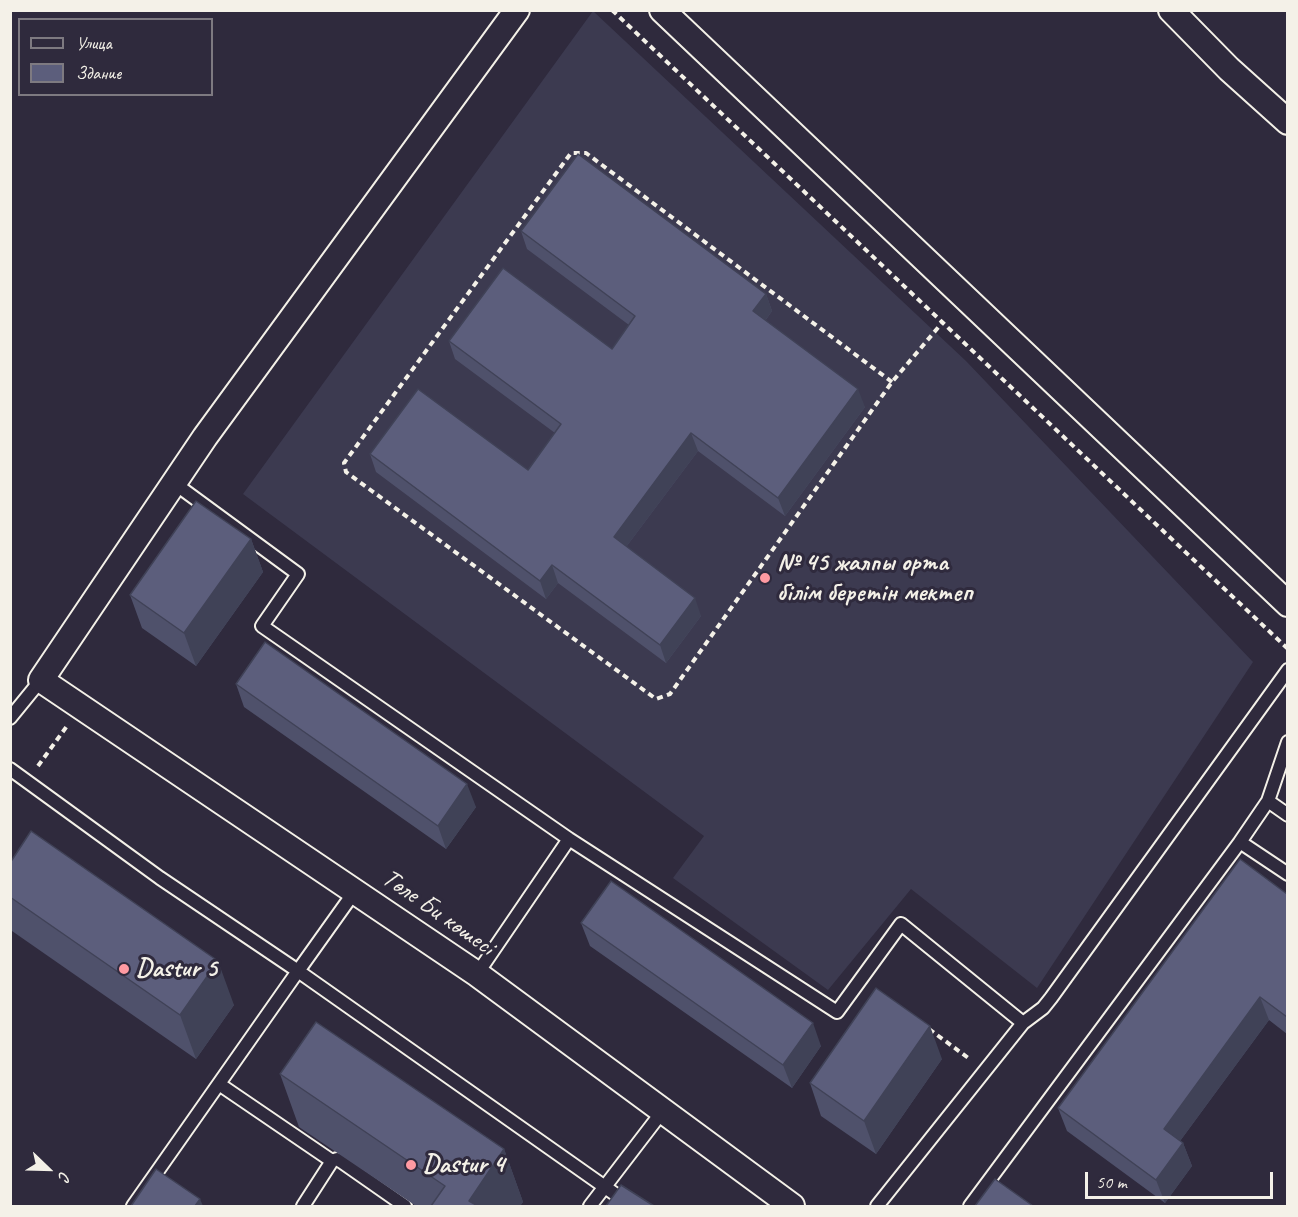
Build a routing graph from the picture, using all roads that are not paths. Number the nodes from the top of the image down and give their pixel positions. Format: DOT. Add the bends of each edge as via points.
graph roads {
  1 [pos="518,10"];
  2 [pos="662,10"];
  3 [pos="1172,10"];
  4 [pos="1287,122"];
  5 [pos="174,483"];
  6 [pos="1287,604"];
  7 [pos="1287,670"];
  8 [pos="41,680"];
  9 [pos="10,718"];
  10 [pos="1287,742"];
  11 [pos="10,769"];
  12 [pos="1268,801"];
  13 [pos="1287,815"];
  14 [pos="569,839"];
  15 [pos="1239,842"];
  16 [pos="1287,874"];
  17 [pos="355,891"];
  18 [pos="298,970"];
  19 [pos="477,974"];
  20 [pos="1023,1023"];
  21 [pos="219,1084"];
  22 [pos="662,1112"];
  23 [pos="332,1161"];
  24 [pos="604,1186"];
  25 [pos="133,1206"];
  26 [pos="303,1206"];
  27 [pos="405,1206"];
  28 [pos="590,1206"];
  29 [pos="632,1206"];
  30 [pos="792,1206"];
  31 [pos="877,1206"];
  32 [pos="970,1206"];
  1 -- 5 [label="street"];
  2 -- 6 [label="street"];
  3 -- 4 [label="street"];
  5 -- 8 [label="street"];
  5 -- 14 [label="lane" via="298,574 262,626"];
  7 -- 20 [label="lane" via="1051,998"];
  8 -- 9 [label="lane"];
  8 -- 17 [label="street, Төле Би көшесі"];
  10 -- 12 [label="lane"];
  11 -- 18 [label="lane" via="160,878"];
  12 -- 13 [label="lane"];
  12 -- 15 [label="lane"];
  14 -- 19 [label="lane"];
  14 -- 20 [label="lane" via="837,1012 901,924"];
  15 -- 16 [label="lane"];
  15 -- 32 [label="lane"];
  17 -- 18 [label="lane"];
  17 -- 19 [label="street, Төле Би көшесі"];
  18 -- 21 [label="lane"];
  18 -- 24 [label="lane"];
  19 -- 22 [label="street, Төле Би көшесі"];
  20 -- 31 [label="lane"];
  21 -- 23 [label="lane"];
  21 -- 25 [label="lane"];
  22 -- 24 [label="lane"];
  22 -- 30 [label="street, Төле Би көшесі"];
  23 -- 26 [label="lane"];
  23 -- 27 [label="lane" via="338,1159"];
  24 -- 28 [label="lane"];
  24 -- 29 [label="lane"];
}
